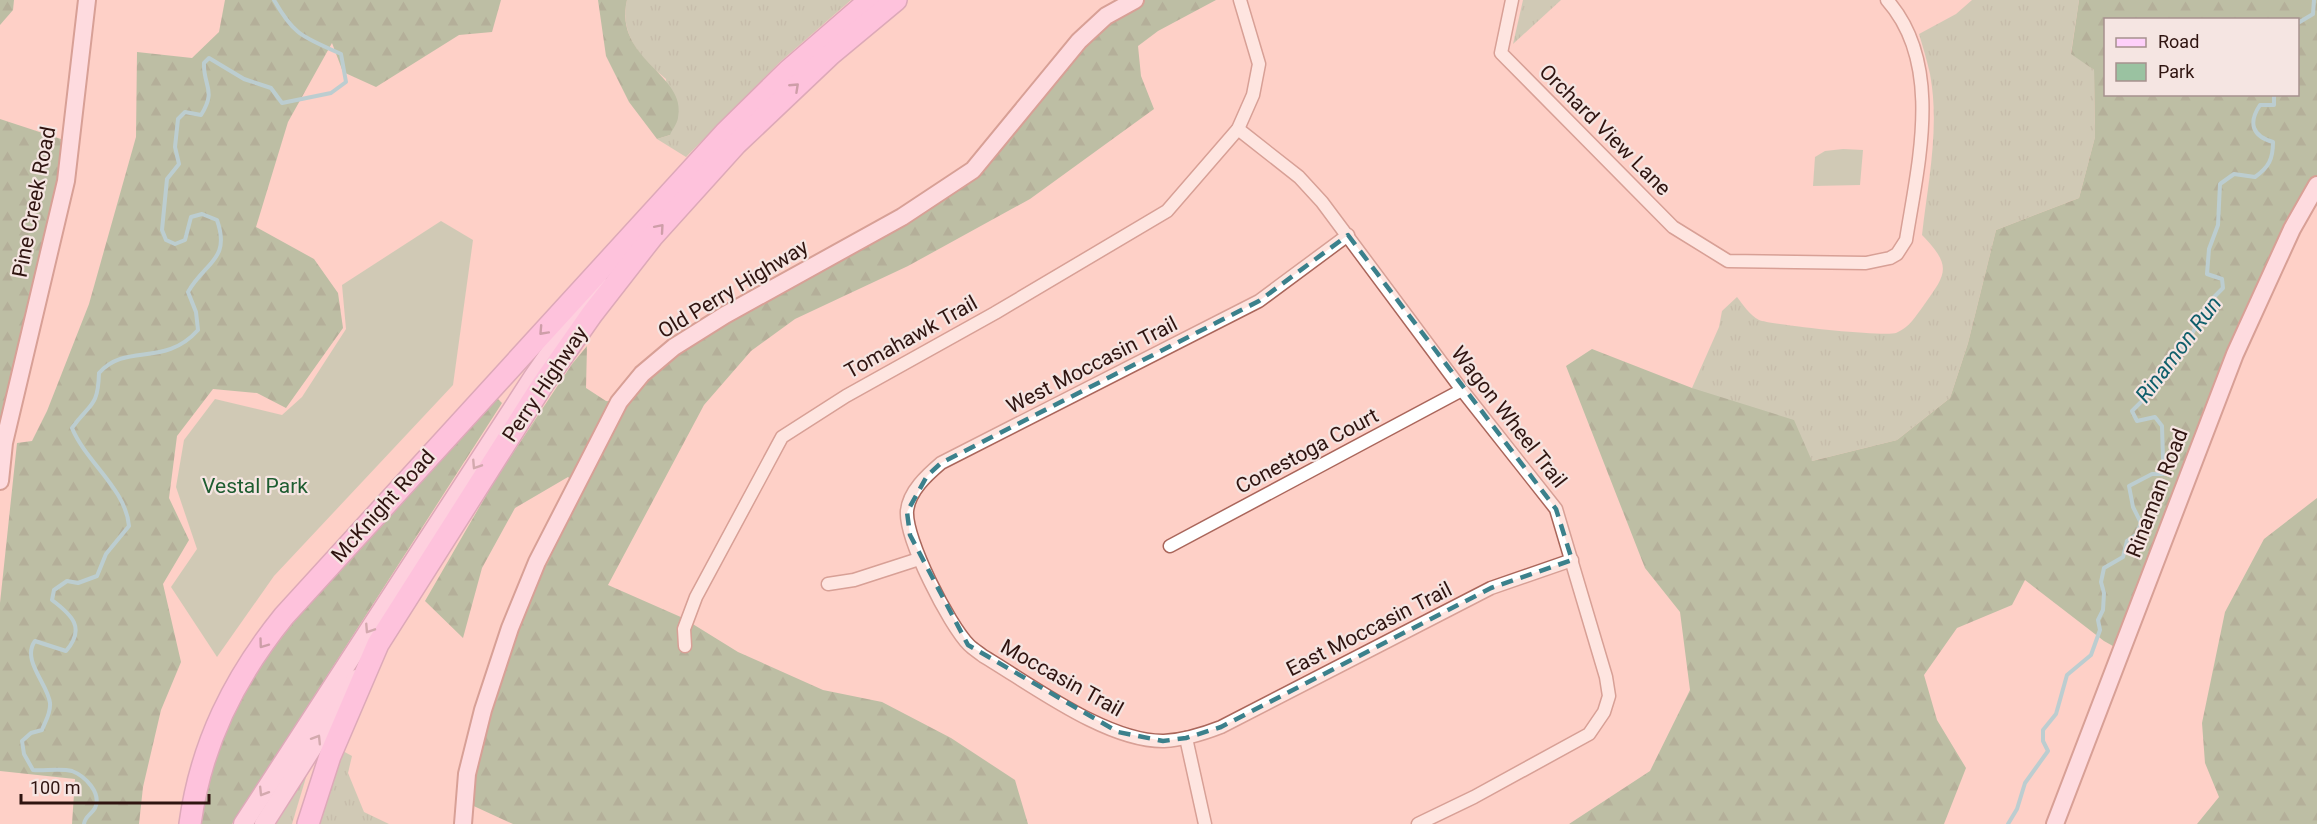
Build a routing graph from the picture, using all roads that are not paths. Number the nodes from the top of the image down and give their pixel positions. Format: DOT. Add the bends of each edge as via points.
graph roads {
  1 [pos="87,0"];
  2 [pos="870,0"];
  3 [pos="896,0"];
  4 [pos="1134,0"];
  5 [pos="1240,0"];
  6 [pos="1512,0"];
  7 [pos="1887,0"];
  8 [pos="1238,129"];
  9 [pos="2317,185"];
  10 [pos="640,227"];
  11 [pos="1348,235"];
  12 [pos="1462,390"];
  13 [pos="2,442"];
  14 [pos="0,480"];
  15 [pos="1170,546"];
  16 [pos="919,559"];
  17 [pos="1572,561"];
  18 [pos="828,584"];
  19 [pos="378,644"];
  20 [pos="685,646"];
  21 [pos="1186,738"];
  22 [pos="190,824"];
  23 [pos="243,824"];
  24 [pos="264,824"];
  25 [pos="308,824"];
  26 [pos="463,824"];
  27 [pos="1205,824"];
  28 [pos="1418,824"];
  29 [pos="2055,824"];
  1 -- 13 [label="street, Pine Creek Road" via="66,181"];
  2 -- 10 [label="highway, Perry Highway" via="756,102"];
  19 -- 3 [label="highway, Perry Highway, one-way" via="543,384 630,264 736,144 815,68"];
  4 -- 26 [label="street, Old Perry Highway" via="1106,16 1079,41 973,170 902,217 674,347 642,374 619,402 537,562 510,628 467,774"];
  5 -- 8 [label="street" via="1259,64 1253,95"];
  6 -- 7 [label="street, Orchard View Lane" via="1501,53 1673,227 1728,261 1866,263 1897,254 1906,240 1922,118 1919,74 1910,37"];
  8 -- 11 [label="street, Wagon Wheel Trail" via="1310,187"];
  8 -- 20 [label="street, Tomahawk Trail" via="1167,211 782,437 696,597 684,629"];
  9 -- 29 [label="street, Rinaman Road" via="2292,229 2235,354"];
  10 -- 22 [label="highway, McKnight Road, one-way" via="271,633 236,684 217,723 202,764"];
  10 -- 23 [label="main road, Perry Highway, one-way" via="533,377"];
  11 -- 12 [label="street, Wagon Wheel Trail"];
  11 -- 16 [label="street, West Moccasin Trail" via="1258,302 941,463 912,495 907,512"];
  12 -- 15 [label="street, Conestoga Court"];
  12 -- 17 [label="street, Wagon Wheel Trail" via="1556,509"];
  13 -- 14 [label="street, Pine Creek Road"];
  16 -- 18 [label="street" via="854,580"];
  16 -- 21 [label="street, Moccasin Trail" via="956,627 968,645 983,656 1118,732 1163,741"];
  17 -- 21 [label="street, East Moccasin Trail" via="1491,588 1221,727"];
  17 -- 28 [label="street, Wagon Wheel Trail" via="1609,696 1598,725 1578,742"];
  24 -- 19 [label="main road, Perry Highway, one-way"];
  19 -- 25 [label="highway" via="330,756"];
  21 -- 27 [label="street"];
}
